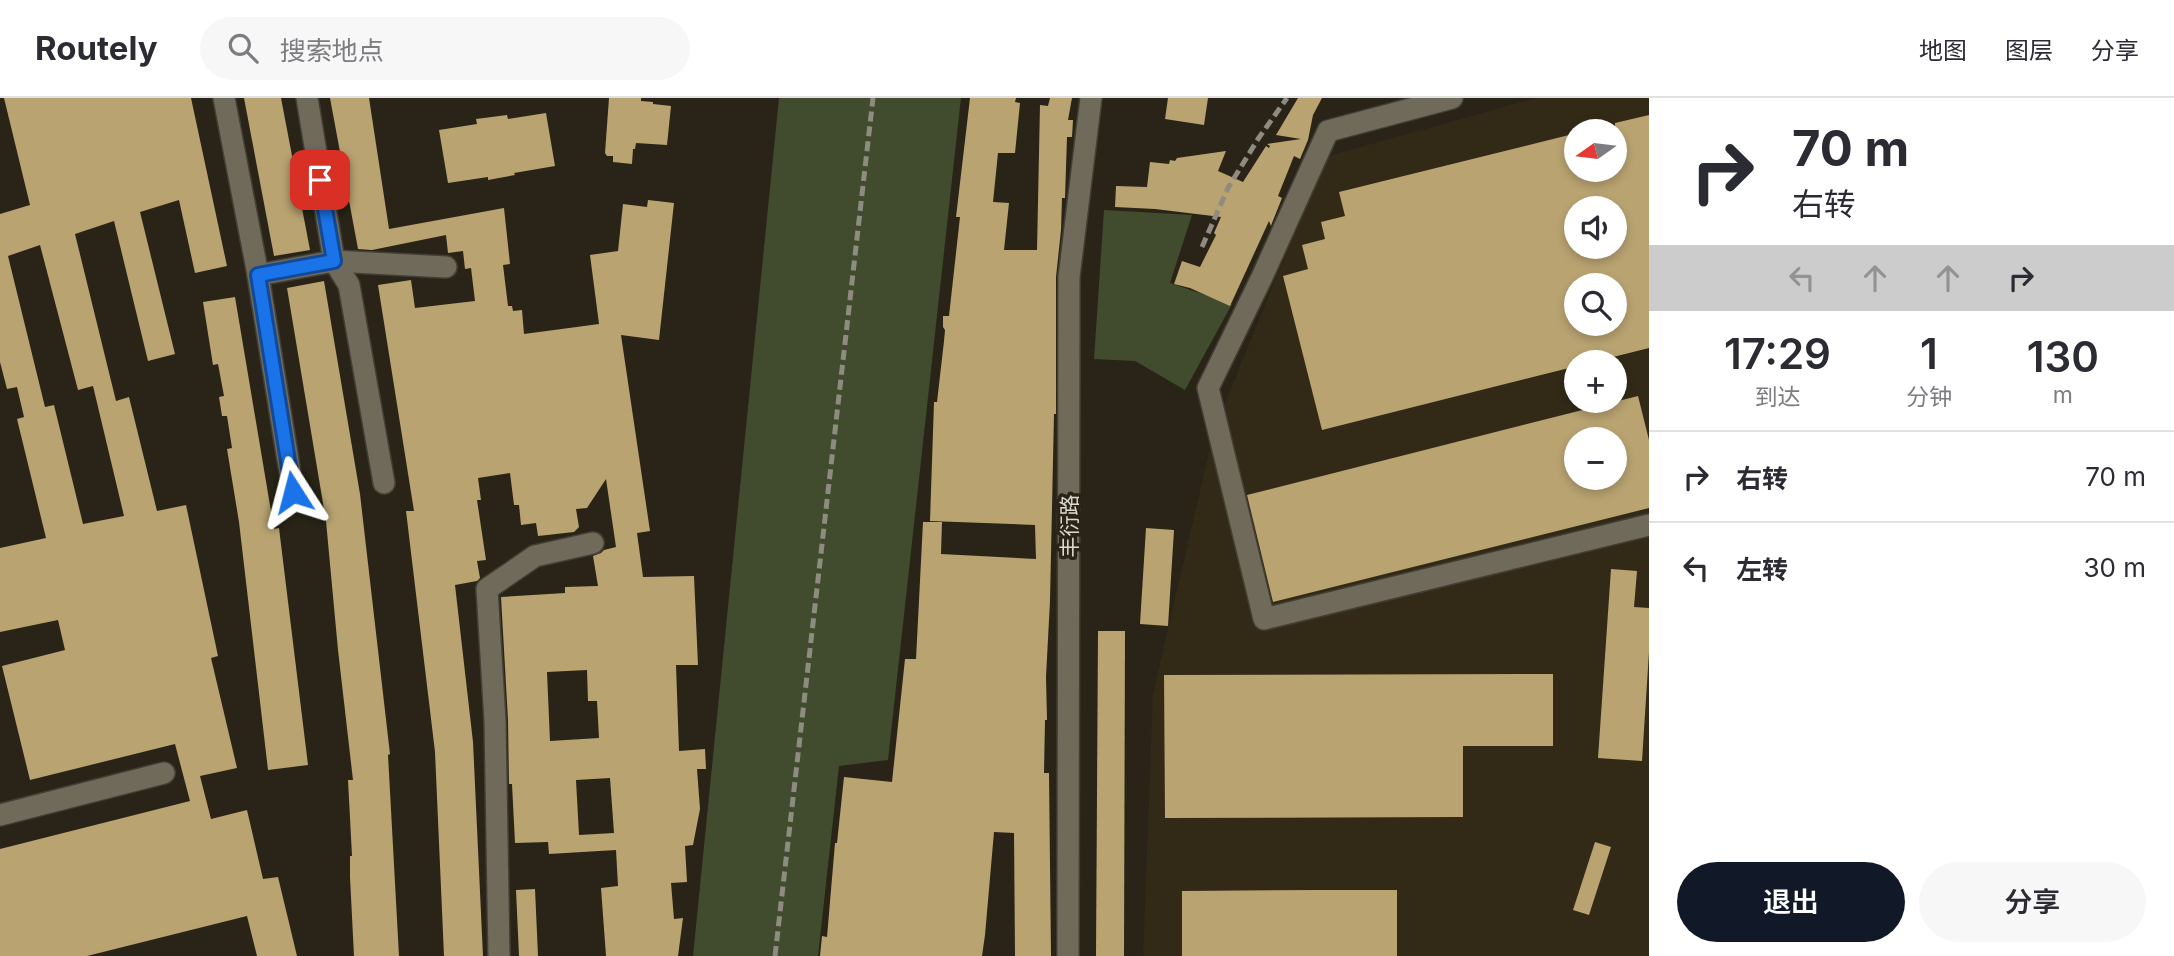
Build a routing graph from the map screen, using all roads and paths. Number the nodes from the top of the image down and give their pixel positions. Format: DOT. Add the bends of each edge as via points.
graph roads {
  1 [pos="224,98"];
  2 [pos="307,98"];
  3 [pos="1091,98"];
  4 [pos="1452,98"];
  5 [pos="334,261"];
  6 [pos="446,267"];
  7 [pos="258,275"];
  8 [pos="384,482"];
  9 [pos="293,492"];
  10 [pos="1649,525"];
  11 [pos="593,543"];
  12 [pos="164,773"];
  13 [pos="0,815"];
  14 [pos="499,956"];
  15 [pos="1068,956"];
  1 -- 7 [label="street"];
  2 -- 5 [label="street"];
  3 -- 15 [label="street, 丰衍路" via="1069,277"];
  4 -- 10 [label="street" via="1328,131 1208,388 1264,619"];
  5 -- 6 [label="street"];
  5 -- 7 [label="street"];
  5 -- 8 [label="street" via="349,285"];
  7 -- 9 [label="street"];
  11 -- 14 [label="street" via="536,556 487,589 495,721"];
  12 -- 13 [label="street"];
}
